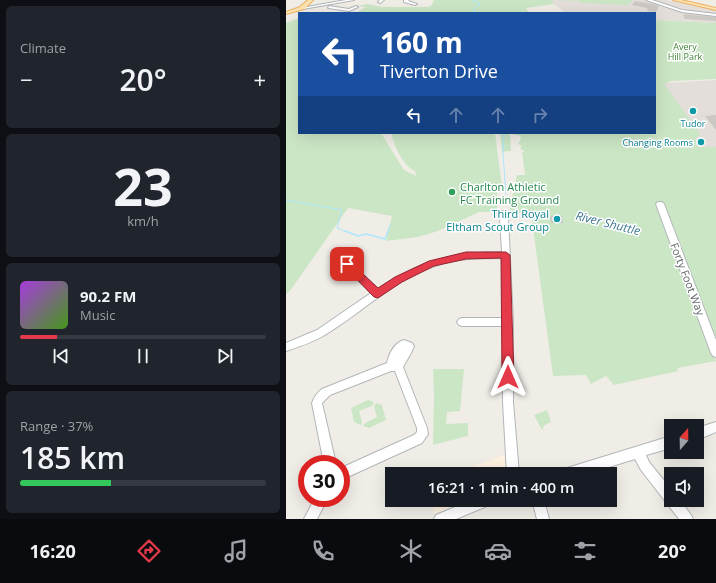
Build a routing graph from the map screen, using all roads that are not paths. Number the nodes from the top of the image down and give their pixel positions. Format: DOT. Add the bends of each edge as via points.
graph roads {
  1 [pos="311,0"];
  2 [pos="352,0"];
  3 [pos="648,0"];
  4 [pos="675,0"];
  5 [pos="404,1"];
  6 [pos="415,4"];
  7 [pos="325,5"];
  8 [pos="356,7"];
  9 [pos="301,9"];
  10 [pos="716,9"];
  11 [pos="350,12"];
  12 [pos="286,13"];
  13 [pos="716,15"];
  14 [pos="660,204"];
  15 [pos="501,213"];
  16 [pos="506,255"];
  17 [pos="347,264"];
  18 [pos="378,294"];
  19 [pos="462,322"];
  20 [pos="508,322"];
  21 [pos="286,347"];
  22 [pos="716,353"];
  23 [pos="716,428"];
  24 [pos="704,432"];
  25 [pos="664,444"];
  26 [pos="638,453"];
  27 [pos="328,455"];
  28 [pos="513,467"];
  29 [pos="591,467"];
  30 [pos="350,470"];
  31 [pos="664,489"];
  32 [pos="317,507"];
  33 [pos="475,507"];
  34 [pos="540,507"];
  35 [pos="678,507"];
  36 [pos="462,514"];
  37 [pos="310,519"];
  38 [pos="440,519"];
  39 [pos="543,519"];
  40 [pos="687,519"];
  1 -- 9 [label="main road"];
  2 -- 7 [label="street"];
  3 -- 13 [label="street" via="682,11"];
  4 -- 10 [label="main road"];
  5 -- 6 [label="street"];
  7 -- 9 [label="street"];
  7 -- 11 [label="street"];
  8 -- 11 [label="street"];
  9 -- 12 [label="main road"];
  14 -- 22 [label="street, Forty Foot Way"];
  15 -- 16 [label="street" via="504,217"];
  16 -- 18 [label="street" via="466,256 432,263 399,279"];
  16 -- 20 [label="street"];
  17 -- 18 [label="street"];
  18 -- 21 [label="street" via="319,334"];
  19 -- 20 [label="street"];
  20 -- 28 [label="street" via="508,402"];
  23 -- 24 [label="street"];
  25 -- 26 [label="street"];
  26 -- 29 [label="street"];
  26 -- 31 [label="street"];
  27 -- 30 [label="street" via="317,403 320,398 330,390 395,366 422,428 422,434 418,439"];
  32 -- 37 [label="street"];
  33 -- 36 [label="street"];
  34 -- 39 [label="street"];
  35 -- 40 [label="street"];
  36 -- 38 [label="street"];
}
